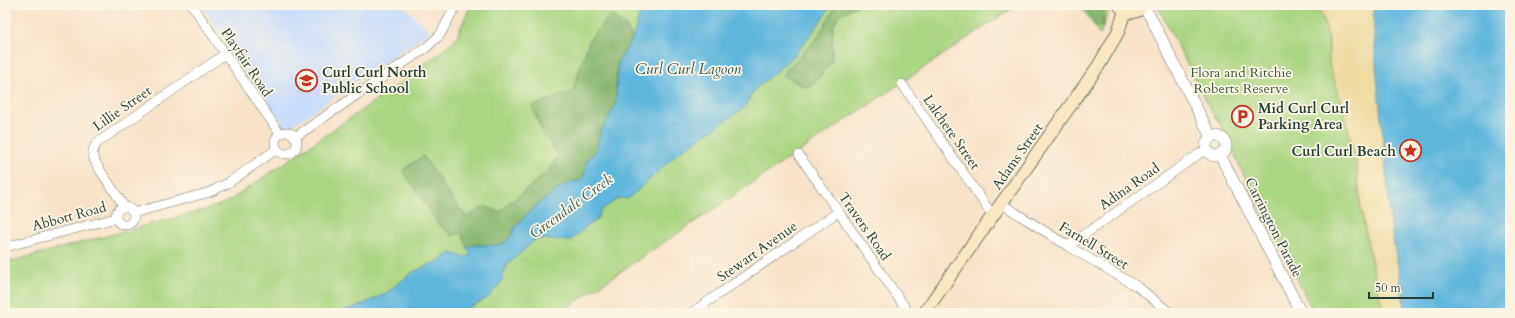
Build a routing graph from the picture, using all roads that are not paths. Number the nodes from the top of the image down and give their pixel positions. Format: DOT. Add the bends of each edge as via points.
graph roads {
  1 [pos="192,5"];
  2 [pos="456,5"];
  3 [pos="1143,6"];
  4 [pos="1122,8"];
  5 [pos="225,54"];
  6 [pos="902,84"];
  7 [pos="280,134"];
  8 [pos="295,137"];
  9 [pos="1211,137"];
  10 [pos="277,149"];
  11 [pos="1207,150"];
  12 [pos="799,155"];
  13 [pos="1220,155"];
  14 [pos="1002,204"];
  15 [pos="124,207"];
  16 [pos="838,212"];
  17 [pos="133,213"];
  18 [pos="993,216"];
  19 [pos="116,218"];
  20 [pos="1068,246"];
  21 [pos="5,247"];
  22 [pos="691,313"];
  23 [pos="909,313"];
  24 [pos="924,313"];
  25 [pos="1170,313"];
  26 [pos="1302,313"];
  1 -- 5 [label="street, Playfair Road"];
  2 -- 8 [label="street" via="440,35 427,47"];
  3 -- 4 [label="main road" via="1137,12 1129,13"];
  3 -- 9 [label="street"];
  4 -- 14 [label="main road, Adams Street" via="1118,32 1099,65"];
  5 -- 7 [label="street, Playfair Road"];
  5 -- 15 [label="street, Lillie Street" via="96,143 93,156"];
  6 -- 18 [label="street, Lalchere Street"];
  7 -- 8 [label="street" via="286,132"];
  7 -- 10 [label="street" via="276,139"];
  8 -- 10 [label="street" via="296,147 292,152 282,153"];
  9 -- 11 [label="street" via="1206,141"];
  9 -- 13 [label="street" via="1218,136 1224,140 1226,146"];
  10 -- 17 [label="street, Abbott Road" via="228,183 210,192"];
  11 -- 13 [label="street" via="1211,155"];
  11 -- 20 [label="street, Adina Road"];
  12 -- 16 [label="street, Travers Road"];
  13 -- 26 [label="street, Carrington Parade"];
  14 -- 18 [label="main road, Adams Street"];
  14 -- 20 [label="street, Farnell Street"];
  15 -- 17 [label="street, Abbott Road"];
  15 -- 19 [label="street, Abbott Road" via="119,210"];
  16 -- 22 [label="street, Stewart Avenue"];
  16 -- 23 [label="street, Travers Road"];
  17 -- 19 [label="street, Abbott Road" via="131,221 127,224 119,222"];
  18 -- 24 [label="main road, Adams Street"];
  19 -- 21 [label="street, Abbott Road"];
  20 -- 25 [label="street, Farnell Street" via="1138,287"];
}
